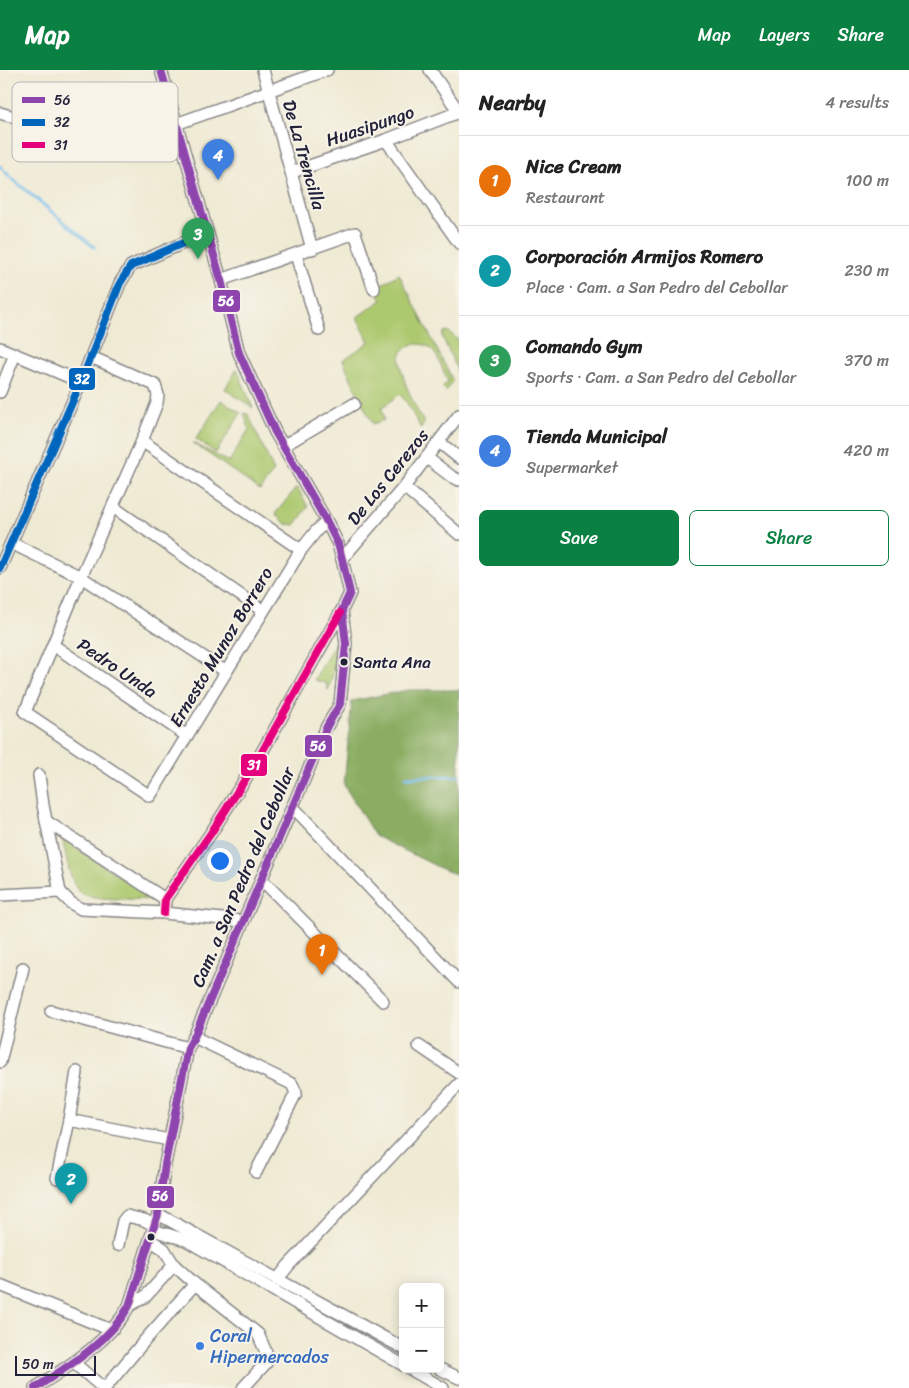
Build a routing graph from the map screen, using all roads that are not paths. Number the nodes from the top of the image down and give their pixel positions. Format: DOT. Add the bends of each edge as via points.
graph roads {
  1 [pos="263,70"];
  2 [pos="327,70"];
  3 [pos="430,70"];
  4 [pos="269,92"];
  5 [pos="459,112"];
  6 [pos="178,118"];
  7 [pos="178,133"];
  8 [pos="386,140"];
  9 [pos="292,172"];
  10 [pos="206,233"];
  11 [pos="459,243"];
  12 [pos="312,248"];
  13 [pos="296,255"];
  14 [pos="220,280"];
  15 [pos="374,289"];
  16 [pos="319,330"];
  17 [pos="0,348"];
  18 [pos="15,354"];
  19 [pos="91,357"];
  20 [pos="81,382"];
  21 [pos="0,392"];
  22 [pos="354,404"];
  23 [pos="459,415"];
  24 [pos="142,441"];
  25 [pos="439,442"];
  26 [pos="283,446"];
  27 [pos="427,458"];
  28 [pos="459,458"];
  29 [pos="459,480"];
  30 [pos="404,488"];
  31 [pos="113,507"];
  32 [pos="327,522"];
  33 [pos="459,534"];
  34 [pos="11,543"];
  35 [pos="301,550"];
  36 [pos="342,559"];
  37 [pos="0,568"];
  38 [pos="81,577"];
  39 [pos="342,610"];
  40 [pos="263,611"];
  41 [pos="53,645"];
  42 [pos="225,671"];
  43 [pos="187,736"];
  44 [pos="39,775"];
  45 [pos="292,806"];
  46 [pos="46,820"];
  47 [pos="261,879"];
  48 [pos="60,892"];
  49 [pos="0,894"];
  50 [pos="165,899"];
  51 [pos="164,913"];
  52 [pos="242,921"];
  53 [pos="23,968"];
  54 [pos="459,982"];
  55 [pos="383,1001"];
  56 [pos="51,1011"];
  57 [pos="194,1037"];
  58 [pos="419,1046"];
  59 [pos="188,1048"];
  60 [pos="0,1062"];
  61 [pos="77,1072"];
  62 [pos="459,1073"];
  63 [pos="459,1084"];
  64 [pos="69,1120"];
  65 [pos="170,1140"];
  66 [pos="256,1172"];
  67 [pos="57,1178"];
  68 [pos="154,1227"];
  69 [pos="118,1245"];
  70 [pos="174,1265"];
  71 [pos="277,1280"];
  72 [pos="195,1284"];
  73 [pos="0,1285"];
  74 [pos="130,1306"];
  75 [pos="111,1330"];
  76 [pos="399,1346"];
  77 [pos="74,1363"];
  78 [pos="399,1363"];
  79 [pos="444,1371"];
  80 [pos="417,1373"];
  81 [pos="459,1378"];
  82 [pos="251,1385"];
  83 [pos="36,1388"];
  84 [pos="104,1388"];
  85 [pos="443,1388"];
  1 -- 4 [label="street, De La Trencilla"];
  2 -- 4 [label="street"];
  3 -- 5 [label="street"];
  4 -- 6 [label="street"];
  4 -- 9 [label="street, De La Trencilla"];
  5 -- 8 [label="street, Huasipungo"];
  7 -- 10 [label="street, Cam. a San Pedro del Cebollar"];
  8 -- 9 [label="street, Huasipungo"];
  8 -- 11 [label="street"];
  9 -- 12 [label="street, De La Trencilla"];
  10 -- 14 [label="street, Cam. a San Pedro del Cebollar"];
  10 -- 19 [label="street" via="131,266 120,283"];
  12 -- 13 [label="street"];
  12 -- 15 [label="street" via="356,234"];
  13 -- 14 [label="street"];
  13 -- 16 [label="street"];
  14 -- 26 [label="street, Cam. a San Pedro del Cebollar" via="239,353"];
  17 -- 18 [label="street"];
  18 -- 20 [label="street"];
  18 -- 21 [label="street"];
  19 -- 20 [label="street"];
  19 -- 24 [label="street" via="155,385 156,403"];
  20 -- 34 [label="street"];
  22 -- 26 [label="street"];
  23 -- 25 [label="street, De Los Cerezos"];
  24 -- 31 [label="street"];
  24 -- 35 [label="street"];
  25 -- 27 [label="street, De Los Cerezos"];
  25 -- 28 [label="street"];
  26 -- 32 [label="street, Cam. a San Pedro del Cebollar"];
  27 -- 29 [label="street"];
  27 -- 30 [label="street, De Los Cerezos"];
  30 -- 33 [label="street"];
  30 -- 36 [label="street, De Los Cerezos"];
  31 -- 38 [label="street"];
  31 -- 40 [label="street"];
  32 -- 35 [label="street, Ernesto Munoz Borrero"];
  32 -- 36 [label="street, Cam. a San Pedro del Cebollar"];
  34 -- 37 [label="street"];
  34 -- 38 [label="street"];
  35 -- 40 [label="street, Ernesto Munoz Borrero"];
  36 -- 39 [label="street, Cam. a San Pedro del Cebollar" via="350,594"];
  38 -- 41 [label="street"];
  38 -- 42 [label="street"];
  39 -- 45 [label="street, Cam. a San Pedro del Cebollar" via="346,644 340,704"];
  39 -- 50 [label="street" via="258,759"];
  40 -- 42 [label="street, Ernesto Munoz Borrero"];
  41 -- 43 [label="street, Pedro Unda"];
  41 -- 43 [label="street, Ernesto Munoz Borrero" via="25,712 150,796"];
  42 -- 43 [label="street, Ernesto Munoz Borrero"];
  44 -- 46 [label="street"];
  45 -- 47 [label="street, Cam. a San Pedro del Cebollar"];
  45 -- 54 [label="street"];
  46 -- 48 [label="street"];
  46 -- 50 [label="street"];
  47 -- 52 [label="street, Cam. a San Pedro del Cebollar"];
  47 -- 55 [label="street"];
  48 -- 49 [label="street"];
  48 -- 51 [label="street" via="82,909"];
  50 -- 51 [label="street"];
  51 -- 52 [label="street"];
  52 -- 57 [label="street, Cam. a San Pedro del Cebollar"];
  53 -- 60 [label="street"];
  56 -- 59 [label="street"];
  57 -- 59 [label="street, Cam. a San Pedro del Cebollar"];
  57 -- 66 [label="street" via="292,1084 296,1093"];
  58 -- 62 [label="street"];
  59 -- 65 [label="street, Cam. a San Pedro del Cebollar"];
  61 -- 64 [label="street"];
  63 -- 71 [label="street"];
  64 -- 65 [label="street"];
  64 -- 67 [label="street"];
  65 -- 68 [label="street, Cam. a San Pedro del Cebollar"];
  68 -- 69 [label="street" via="127,1216"];
  68 -- 70 [label="street"];
  68 -- 71 [label="street"];
  68 -- 74 [label="street, Cam. a San Pedro del Cebollar"];
  68 -- 78 [label="street" via="186,1240"];
  70 -- 72 [label="street"];
  70 -- 74 [label="street" via="146,1296"];
  71 -- 76 [label="street"];
  72 -- 82 [label="street" via="258,1334 263,1342 266,1363"];
  72 -- 84 [label="street"];
  73 -- 75 [label="street"];
  74 -- 75 [label="street, Cam. a San Pedro del Cebollar"];
  75 -- 77 [label="street, Cam. a San Pedro del Cebollar"];
  77 -- 83 [label="street, Cam. a San Pedro del Cebollar"];
  77 -- 84 [label="street"];
  79 -- 81 [label="street"];
  80 -- 85 [label="street"];
}
